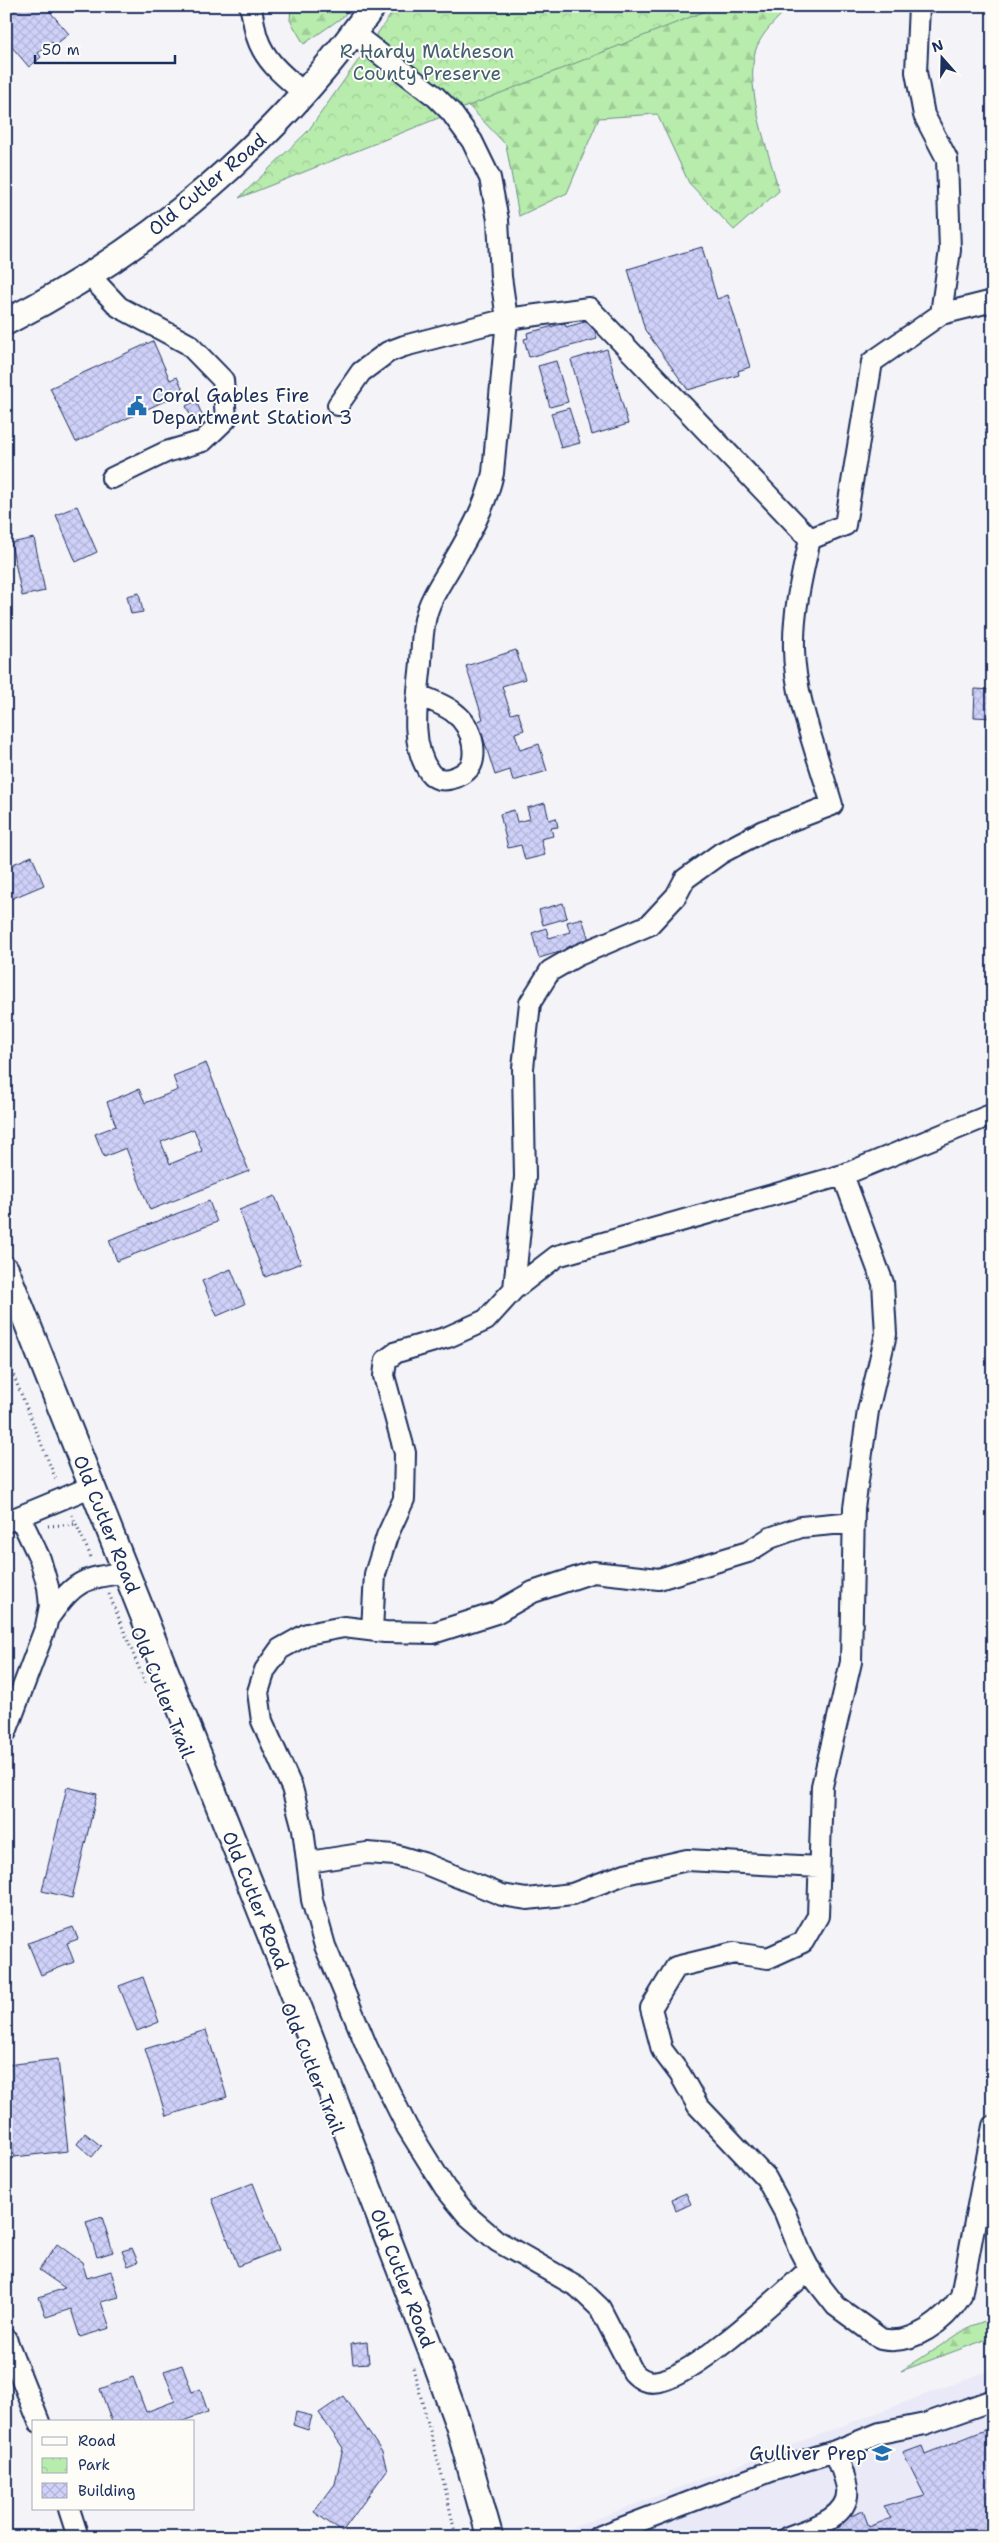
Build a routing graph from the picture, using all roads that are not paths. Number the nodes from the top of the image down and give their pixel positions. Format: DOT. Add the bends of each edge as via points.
graph roads {
  1 [pos="250,6"];
  2 [pos="373,6"];
  3 [pos="919,6"];
  4 [pos="354,34"];
  5 [pos="304,93"];
  6 [pos="89,275"];
  7 [pos="993,301"];
  8 [pos="941,314"];
  9 [pos="507,319"];
  10 [pos="6,322"];
  11 [pos="338,405"];
  12 [pos="112,478"];
  13 [pos="810,540"];
  14 [pos="418,695"];
  15 [pos="993,1114"];
  16 [pos="843,1175"];
  17 [pos="6,1270"];
  18 [pos="514,1289"];
  19 [pos="93,1486"];
  20 [pos="13,1520"];
  21 [pos="854,1522"];
  22 [pos="127,1572"];
  23 [pos="49,1617"];
  24 [pos="372,1630"];
  25 [pos="6,1732"];
  26 [pos="309,1862"];
  27 [pos="819,1867"];
  28 [pos="993,2126"];
  29 [pos="810,2269"];
  30 [pos="6,2338"];
  31 [pos="993,2400"];
  32 [pos="38,2420"];
  33 [pos="835,2451"];
  34 [pos="69,2510"];
  35 [pos="78,2537"];
  36 [pos="490,2537"];
  37 [pos="598,2537"];
  38 [pos="788,2537"];
  1 -- 5 [label="street" via="257,36 267,57"];
  2 -- 4 [label="main road, Old Cutler Road"];
  3 -- 8 [label="street" via="916,72 924,115 947,159 950,250"];
  4 -- 5 [label="main road, Old Cutler Road"];
  4 -- 9 [label="street" via="436,97 464,129 480,154 496,204"];
  5 -- 6 [label="main road, Old Cutler Road" via="264,137 217,180 175,215"];
  6 -- 10 [label="main road, Old Cutler Road"];
  6 -- 12 [label="street" via="119,307 188,344 223,380 226,419 203,441 166,452"];
  7 -- 8 [label="street"];
  8 -- 13 [label="street" via="872,362 845,525"];
  9 -- 11 [label="street" via="417,341 388,352 361,372"];
  9 -- 13 [label="street" via="589,308"];
  9 -- 14 [label="street" via="490,484 470,534 428,608 423,629"];
  13 -- 18 [label="street" via="798,592 794,650 803,707 832,805 763,831 721,854 685,879 676,896 649,925 576,956 550,971 530,1004 523,1068 524,1176"];
  15 -- 16 [label="street"];
  16 -- 18 [label="street" via="557,1256"];
  16 -- 21 [label="street" via="883,1283 886,1334 868,1411"];
  17 -- 19 [label="main road, Old Cutler Road"];
  18 -- 24 [label="street" via="486,1320 448,1337 398,1352 386,1360 384,1376 405,1453 404,1499 387,1536 376,1574"];
  19 -- 20 [label="street"];
  19 -- 22 [label="main road, Old Cutler Road"];
  20 -- 23 [label="street" via="33,1541 43,1567"];
  21 -- 24 [label="street" via="801,1527 770,1538 748,1552 659,1578 593,1572 533,1592 496,1613 433,1633"];
  21 -- 27 [label="street" via="851,1662 822,1786"];
  22 -- 23 [label="street" via="79,1582"];
  22 -- 36 [label="main road, Old Cutler Road" via="434,2358 459,2427"];
  23 -- 25 [label="street"];
  24 -- 26 [label="street" via="344,1627 307,1634 286,1645 265,1670 258,1692 262,1721 292,1788"];
  26 -- 27 [label="street" via="367,1852 395,1855 502,1895 527,1900 572,1894 625,1874 687,1860"];
  26 -- 29 [label="street" via="312,1900 325,1946 367,2047 407,2127 445,2188 468,2216 497,2241 578,2287 600,2308 624,2357 639,2379 648,2382 664,2380 684,2371"];
  27 -- 29 [label="street" via="818,1916 803,1942 768,1958 734,1953 676,1966 651,2008 662,2050 698,2106 766,2178"];
  28 -- 29 [label="street" via="961,2296 942,2320 908,2337 881,2339 836,2306"];
  30 -- 32 [label="street"];
  31 -- 33 [label="street" via="925,2424 880,2433"];
  33 -- 37 [label="street" via="736,2483"];
  33 -- 38 [label="street" via="847,2490 841,2509 829,2520"];
  34 -- 35 [label="street"];
}
